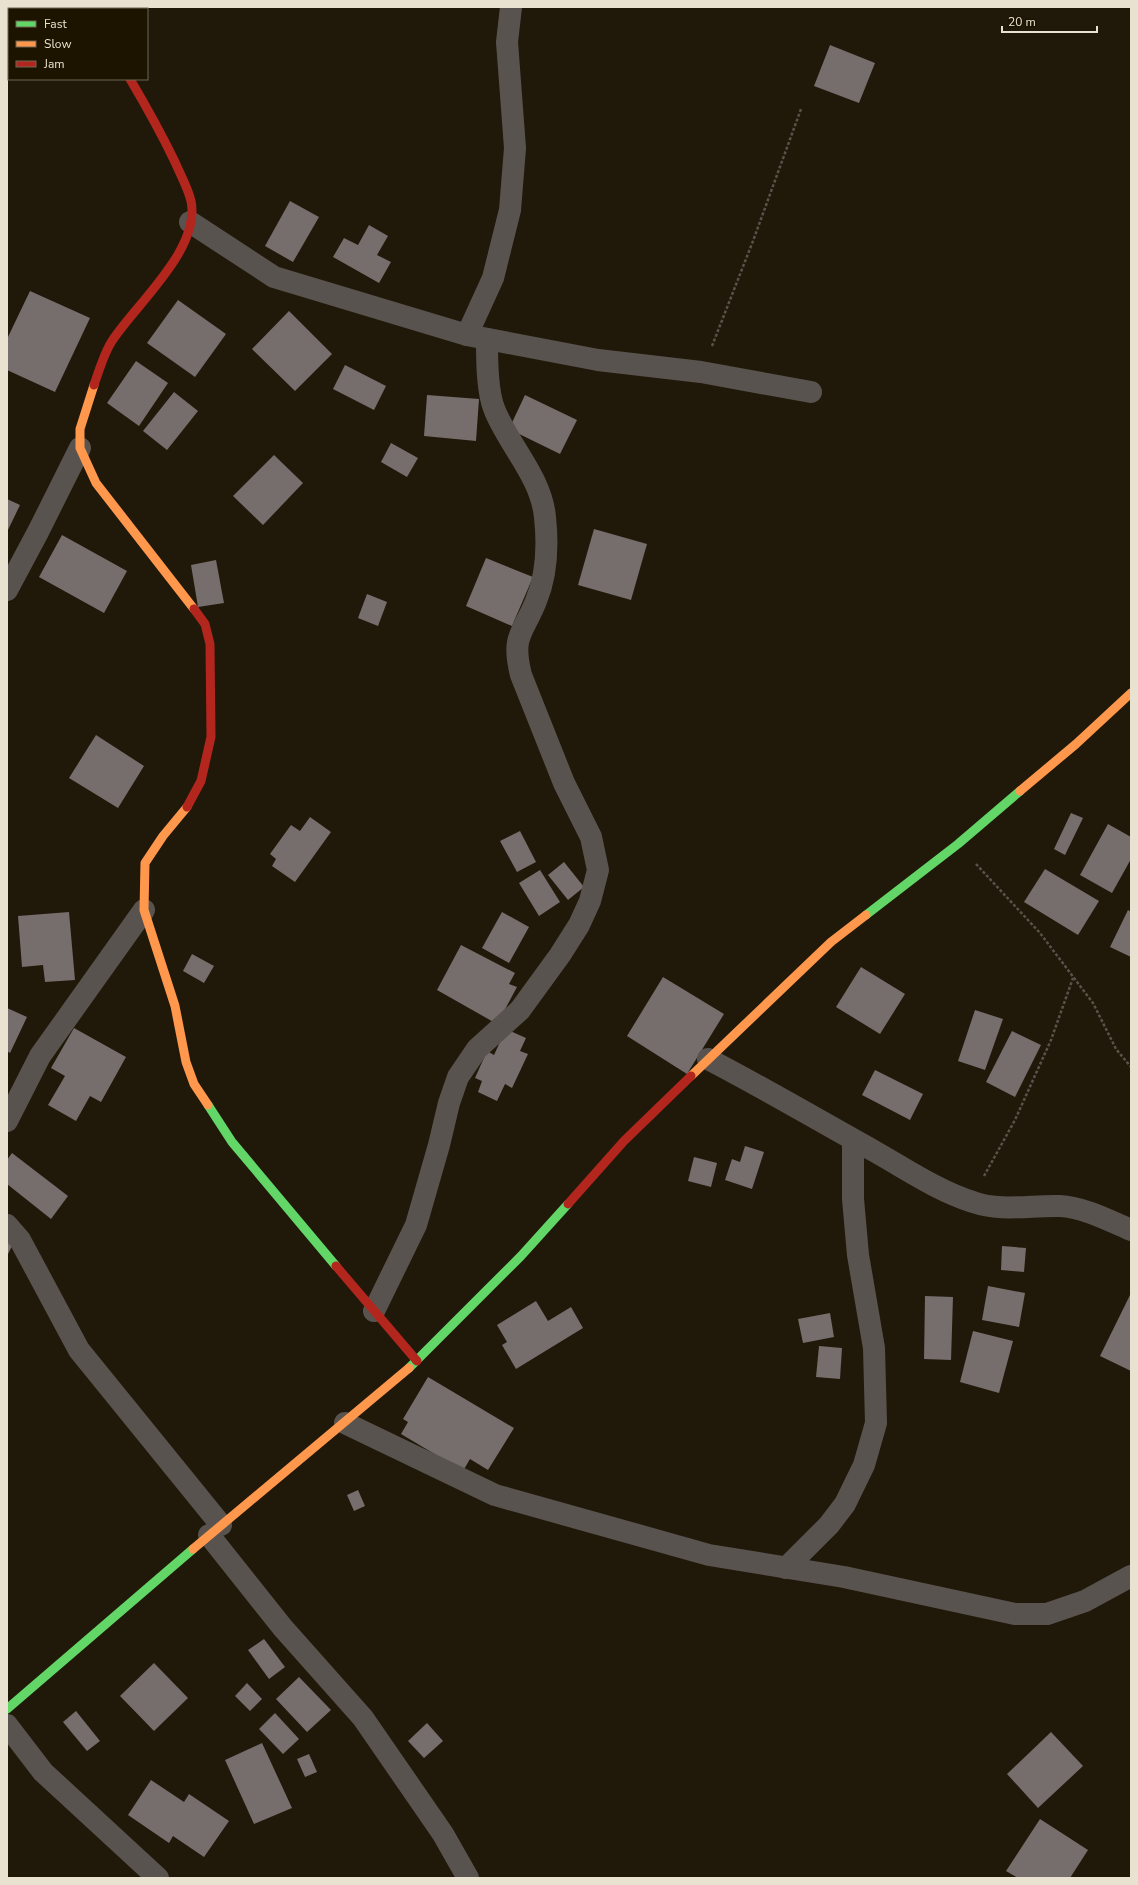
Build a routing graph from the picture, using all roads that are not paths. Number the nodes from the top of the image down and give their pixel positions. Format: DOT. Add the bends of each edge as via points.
graph roads {
  1 [pos="511,7"];
  2 [pos="131,80"];
  3 [pos="190,222"];
  4 [pos="477,337"];
  5 [pos="811,392"];
  6 [pos="80,448"];
  7 [pos="7,590"];
  8 [pos="1131,692"];
  9 [pos="144,910"];
  10 [pos="708,1058"];
  11 [pos="7,1121"];
  12 [pos="853,1140"];
  13 [pos="7,1225"];
  14 [pos="1131,1230"];
  15 [pos="374,1310"];
  16 [pos="417,1361"];
  17 [pos="345,1423"];
  18 [pos="215,1530"];
  19 [pos="786,1568"];
  20 [pos="1131,1576"];
  21 [pos="7,1708"];
  22 [pos="7,1725"];
  23 [pos="158,1878"];
  24 [pos="468,1878"];
  1 -- 4 [label="street" via="507,42 515,148 510,210"];
  2 -- 3 [label="street" via="180,173 191,202"];
  3 -- 4 [label="street" via="274,277"];
  3 -- 6 [label="street" via="182,248 169,270 111,342 88,397 80,429"];
  4 -- 5 [label="street" via="598,360 701,372"];
  4 -- 15 [label="street" via="488,374 494,411 539,491 545,515 548,553 537,600 518,638 517,661 564,783 591,837 598,870 590,901 579,925 560,955 520,1010 477,1049 458,1077 416,1225"];
  6 -- 7 [label="street"];
  6 -- 9 [label="street" via="96,483 205,624 210,644 211,737 201,781 186,810 163,836 145,863"];
  8 -- 10 [label="street" via="1076,744 958,844 831,942"];
  9 -- 11 [label="street" via="40,1056"];
  9 -- 15 [label="street" via="174,1006 186,1062 194,1084 232,1142"];
  10 -- 12 [label="street"];
  10 -- 16 [label="street" via="624,1142 522,1256"];
  12 -- 14 [label="street" via="927,1182 983,1206 1062,1206 1101,1216"];
  12 -- 19 [label="street" via="853,1199 858,1255 874,1348 876,1423 864,1465 845,1504 829,1525"];
  13 -- 18 [label="street" via="20,1240 79,1350"];
  15 -- 16 [label="street"];
  16 -- 17 [label="street"];
  17 -- 18 [label="street"];
  17 -- 19 [label="street" via="495,1495 709,1555"];
  18 -- 21 [label="street"];
  18 -- 24 [label="street" via="283,1628 363,1718 443,1834"];
  19 -- 20 [label="street" via="844,1577 1015,1614 1047,1614 1085,1601"];
  22 -- 23 [label="street" via="43,1772"];
}
